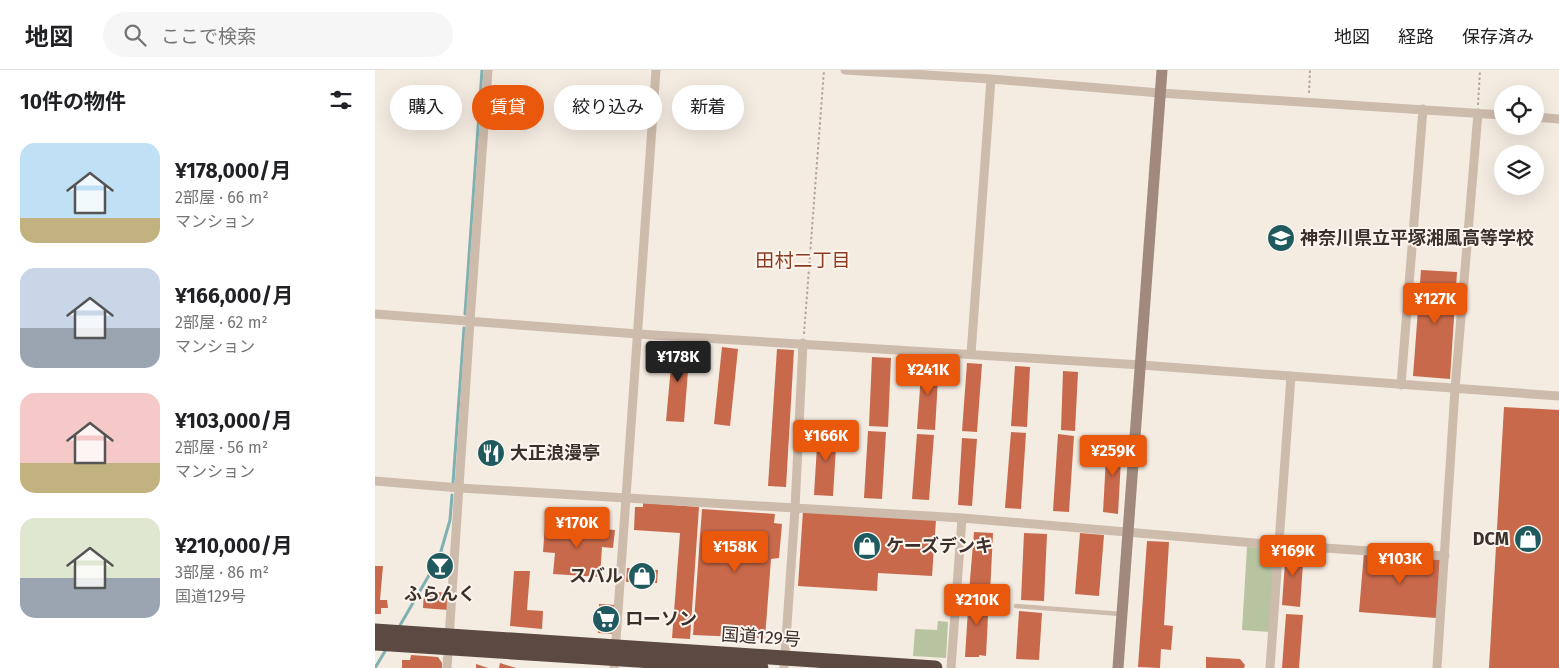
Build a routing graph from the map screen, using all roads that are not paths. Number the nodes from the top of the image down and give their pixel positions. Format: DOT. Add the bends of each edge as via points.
graph roads {
  1 [pos="488,70"];
  2 [pos="656,70"];
  3 [pos="845,70"];
  4 [pos="1161,70"];
  5 [pos="991,79"];
  6 [pos="1160,93"];
  7 [pos="1423,109"];
  8 [pos="1478,113"];
  9 [pos="1494,114"];
  10 [pos="1544,118"];
  11 [pos="1559,119"];
  12 [pos="375,314"];
  13 [pos="469,320"];
  14 [pos="638,334"];
  15 [pos="803,343"];
  16 [pos="971,354"];
  17 [pos="1141,365"];
  18 [pos="1291,376"];
  19 [pos="1401,385"];
  20 [pos="1455,389"];
  21 [pos="1559,396"];
  22 [pos="375,481"];
  23 [pos="460,488"];
  24 [pos="626,498"];
  25 [pos="795,509"];
  26 [pos="962,518"];
  27 [pos="1129,531"];
  28 [pos="1279,545"];
  29 [pos="1445,556"];
  30 [pos="1016,606"];
  31 [pos="1122,614"];
  32 [pos="375,631"];
  33 [pos="389,639"];
  34 [pos="449,642"];
  35 [pos="615,657"];
  36 [pos="784,663"];
  37 [pos="447,668"];
  38 [pos="761,668"];
  39 [pos="935,668"];
  40 [pos="951,668"];
  41 [pos="1118,668"];
  42 [pos="1270,668"];
  43 [pos="1437,668"];
  1 -- 13 [label="street"];
  2 -- 14 [label="street"];
  3 -- 5 [label="street"];
  4 -- 6 [label="street"];
  5 -- 6 [label="street"];
  5 -- 16 [label="street"];
  6 -- 7 [label="street"];
  6 -- 17 [label="street"];
  7 -- 8 [label="street"];
  7 -- 19 [label="street"];
  8 -- 9 [label="street"];
  8 -- 20 [label="street"];
  10 -- 11 [label="street"];
  12 -- 13 [label="street"];
  13 -- 14 [label="street"];
  13 -- 23 [label="street"];
  14 -- 15 [label="street"];
  14 -- 24 [label="street"];
  15 -- 16 [label="street"];
  15 -- 25 [label="street"];
  16 -- 17 [label="street"];
  17 -- 18 [label="street"];
  17 -- 27 [label="street"];
  18 -- 19 [label="street"];
  18 -- 28 [label="street"];
  19 -- 20 [label="street"];
  20 -- 21 [label="street"];
  20 -- 29 [label="street"];
  22 -- 23 [label="street"];
  23 -- 24 [label="street"];
  23 -- 34 [label="street"];
  24 -- 25 [label="street"];
  24 -- 35 [label="street"];
  25 -- 26 [label="street"];
  25 -- 36 [label="street"];
  26 -- 27 [label="street"];
  26 -- 40 [label="street"];
  27 -- 28 [label="street"];
  27 -- 31 [label="street"];
  28 -- 29 [label="street"];
  28 -- 42 [label="street"];
  29 -- 43 [label="street"];
  30 -- 31 [label="lane"];
  31 -- 41 [label="street"];
  32 -- 33 [label="highway, 国道129号"];
  33 -- 34 [label="highway, 国道129号"];
  34 -- 35 [label="highway, 国道129号"];
  34 -- 37 [label="street"];
  35 -- 36 [label="highway, 国道129号"];
  35 -- 38 [label="highway, 国道129号"];
  36 -- 39 [label="highway, 国道129号"];
}
